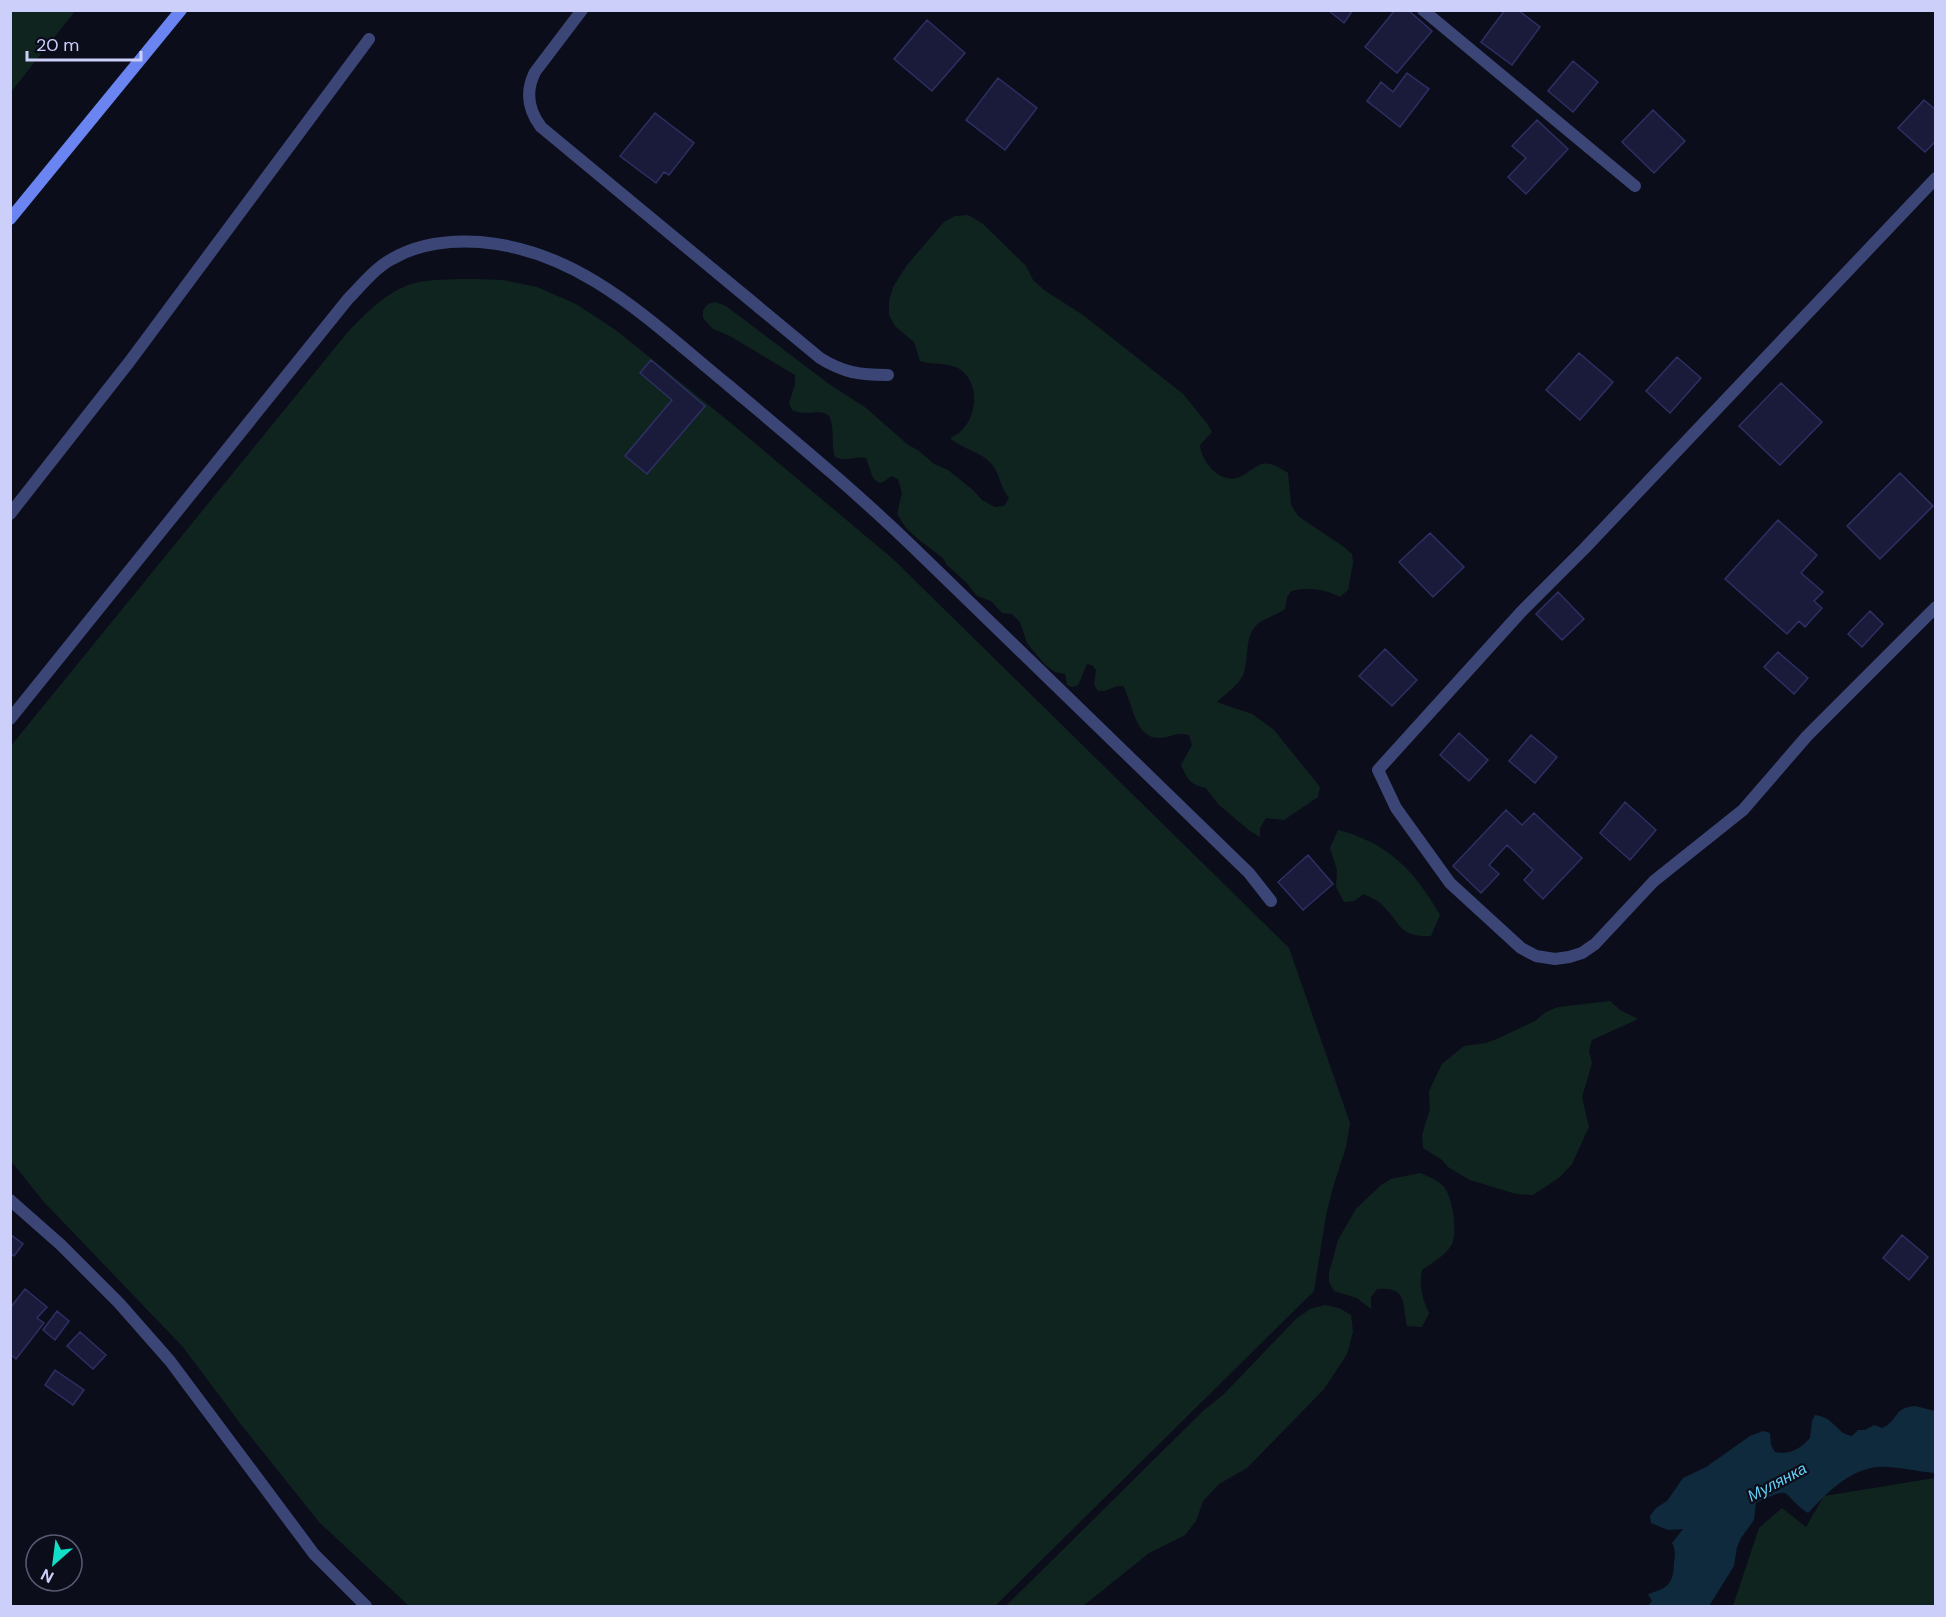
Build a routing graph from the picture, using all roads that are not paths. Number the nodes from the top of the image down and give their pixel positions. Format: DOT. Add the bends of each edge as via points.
graph roads {
  1 [pos="181,10"];
  2 [pos="582,10"];
  3 [pos="1423,10"];
  4 [pos="369,39"];
  5 [pos="1935,178"];
  6 [pos="1635,186"];
  7 [pos="10,219"];
  8 [pos="888,375"];
  9 [pos="10,514"];
  10 [pos="1935,607"];
  11 [pos="10,719"];
  12 [pos="1271,901"];
  13 [pos="10,1200"];
  14 [pos="366,1606"];
  1 -- 7 [label="main road"];
  2 -- 8 [label="street" via="530,83 530,107 541,127 820,358 853,374"];
  3 -- 6 [label="street"];
  4 -- 9 [label="street" via="130,361"];
  5 -- 10 [label="street" via="1522,611 1378,770 1396,808 1450,883 1521,948 1536,956 1569,957 1595,944 1654,881 1743,810 1807,736"];
  11 -- 12 [label="street" via="348,298 391,259 415,248 442,242 497,244 565,264 626,301 867,502 1240,865"];
  13 -- 14 [label="street" via="119,1303 170,1361 314,1554"];
}
